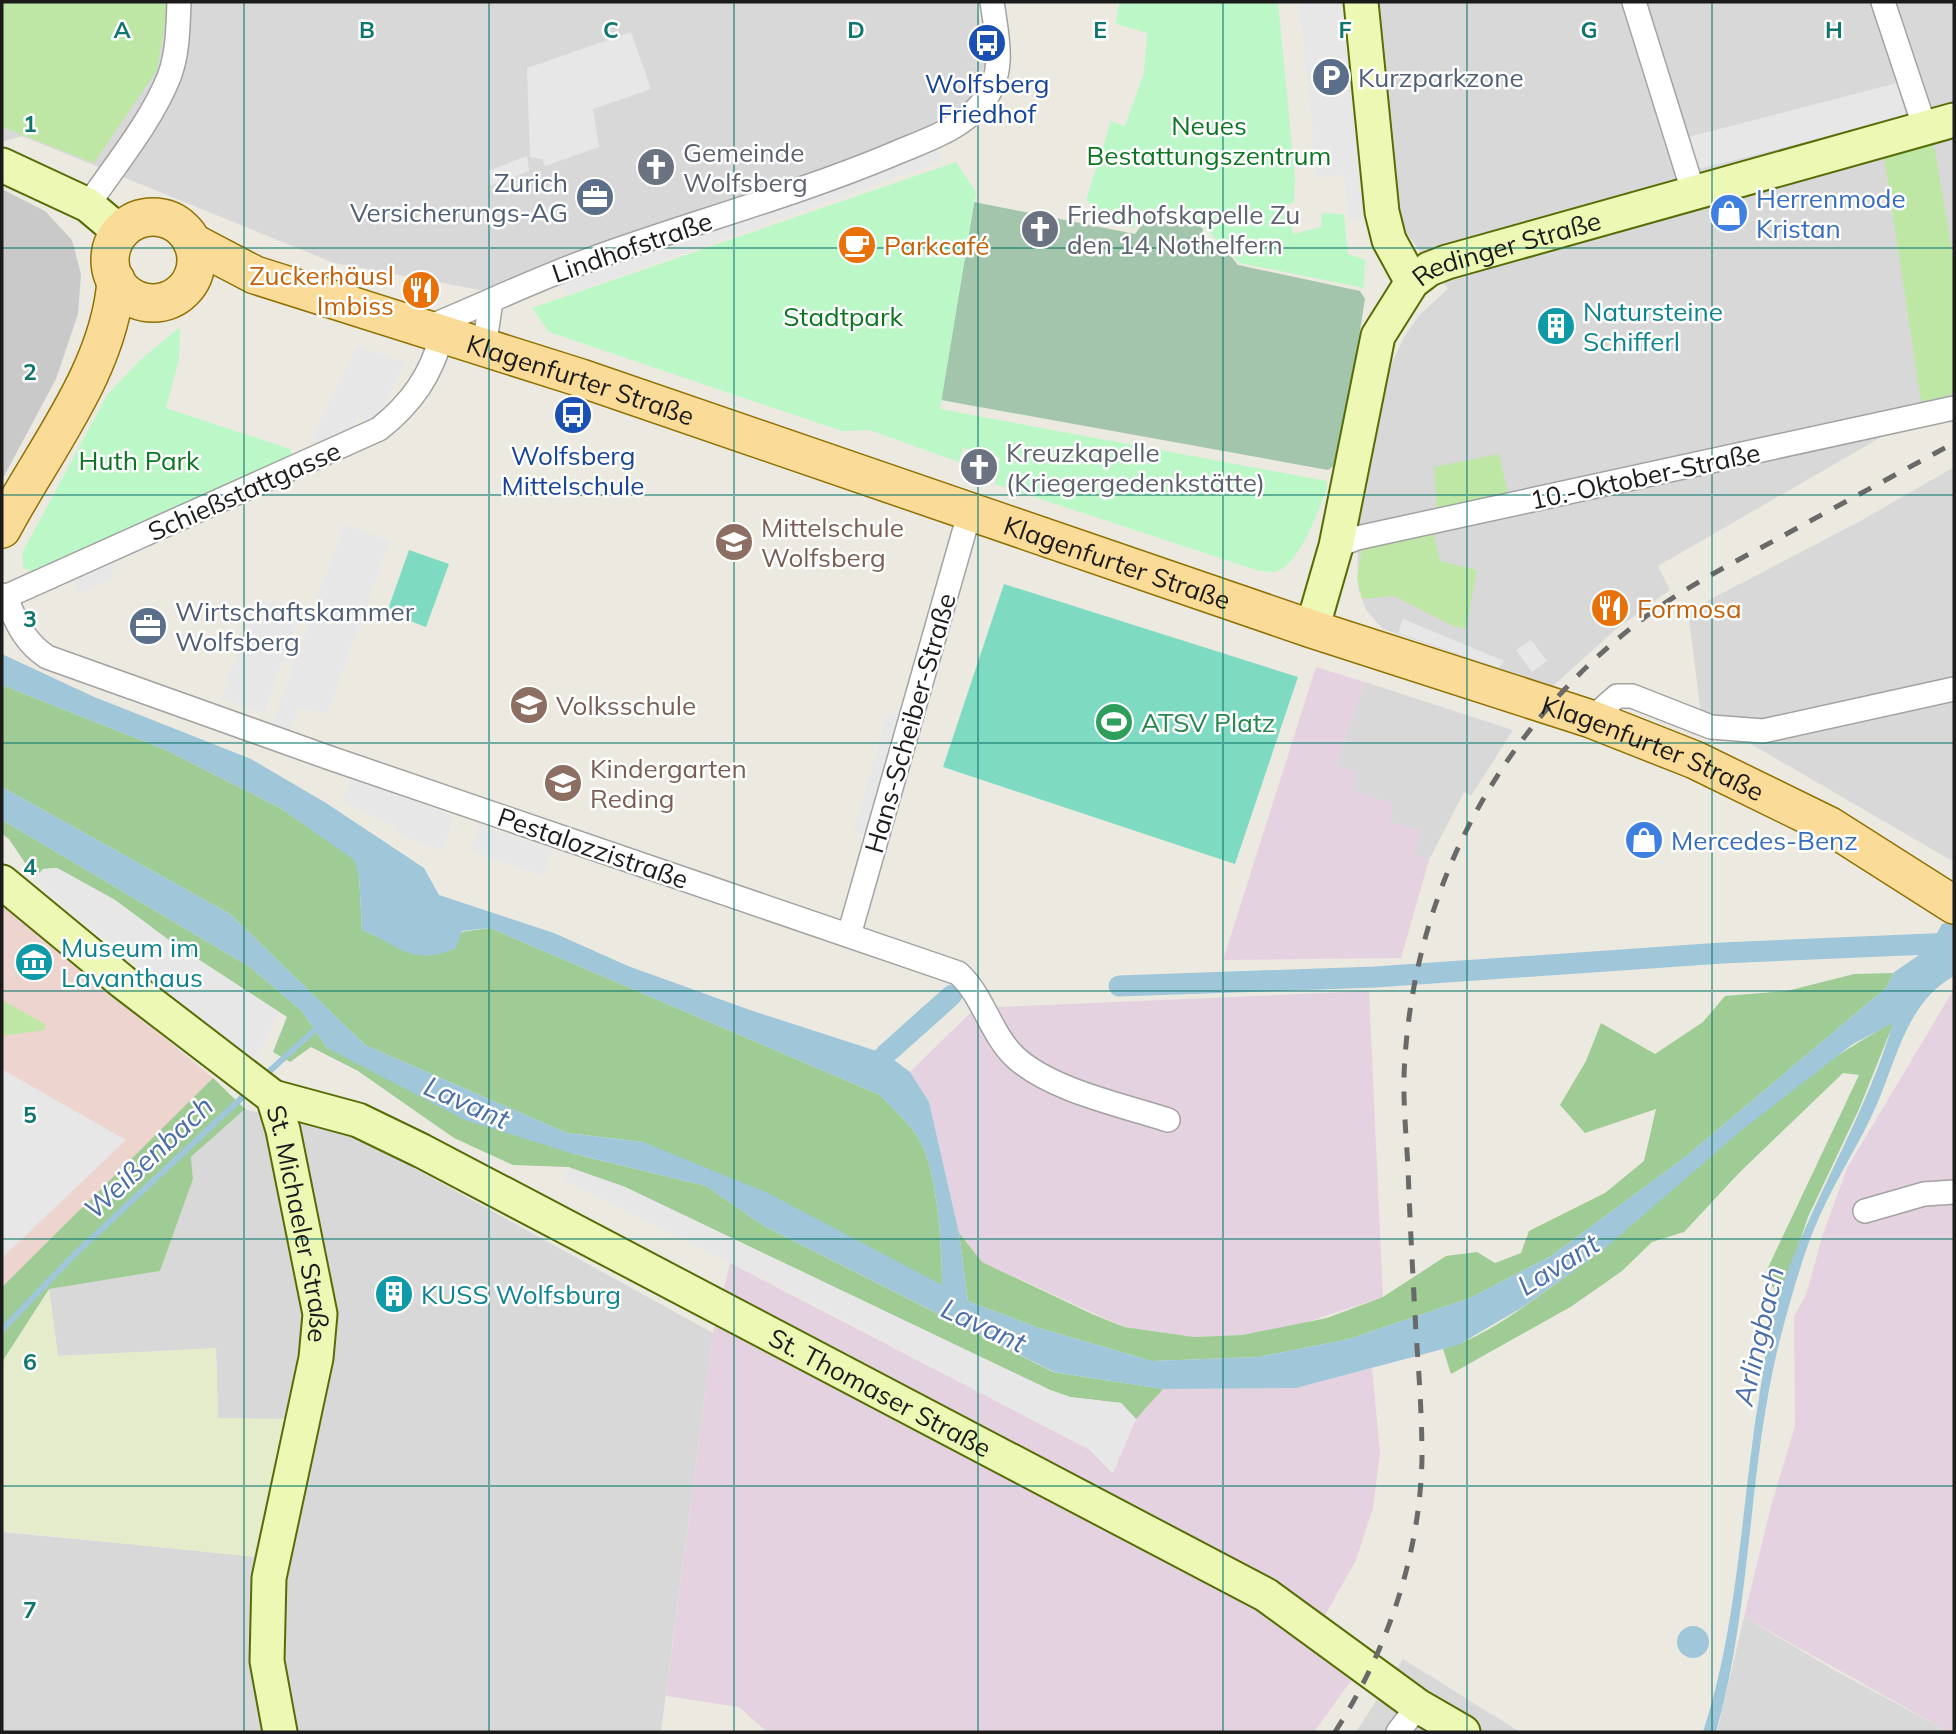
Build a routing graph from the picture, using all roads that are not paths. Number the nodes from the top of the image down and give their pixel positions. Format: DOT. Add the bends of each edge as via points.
graph roads {
  1 [pos="179,2"];
  2 [pos="992,2"];
  3 [pos="1362,2"];
  4 [pos="1634,2"];
  5 [pos="1883,2"];
  6 [pos="1940,124"];
  7 [pos="2,165"];
  8 [pos="1693,191"];
  9 [pos="88,205"];
  10 [pos="120,232"];
  11 [pos="192,242"];
  12 [pos="255,275"];
  13 [pos="191,280"];
  14 [pos="116,281"];
  15 [pos="1412,282"];
  16 [pos="491,301"];
  17 [pos="149,302"];
  18 [pos="433,332"];
  19 [pos="484,348"];
  20 [pos="100,355"];
  21 [pos="1954,408"];
  22 [pos="970,511"];
  23 [pos="2,529"];
  24 [pos="1336,546"];
  25 [pos="4,596"];
  26 [pos="1312,629"];
  27 [pos="1954,689"];
  28 [pos="1591,719"];
  29 [pos="2,882"];
  30 [pos="1942,897"];
  31 [pos="849,935"];
  32 [pos="272,1097"];
  33 [pos="1168,1121"];
  34 [pos="1954,1192"];
  35 [pos="1865,1211"];
  36 [pos="1418,1706"];
  37 [pos="280,1732"];
  38 [pos="1398,1732"];
  39 [pos="1463,1732"];
  1 -- 9 [label="street" via="170,76"];
  2 -- 16 [label="street, Lindhofstraße" via="997,77 981,104 945,132 831,180 601,255 510,289"];
  3 -- 15 [label="main road" via="1382,212 1389,240"];
  4 -- 8 [label="street"];
  5 -- 6 [label="street"];
  6 -- 8 [label="main road, Redinger Straße"];
  7 -- 9 [label="main road"];
  8 -- 15 [label="main road, Redinger Straße" via="1447,262"];
  9 -- 10 [label="main road"];
  10 -- 11 [label="main road" via="145,217 159,217 185,230"];
  10 -- 14 [label="main road" via="110,255"];
  11 -- 12 [label="main road, Klagenfurter Straße"];
  11 -- 13 [label="main road" via="196,255"];
  12 -- 13 [label="main road, Klagenfurter Straße"];
  12 -- 18 [label="main road, Klagenfurter Straße"];
  13 -- 17 [label="main road" via="173,298"];
  14 -- 17 [label="main road" via="129,295"];
  14 -- 20 [label="main road"];
  15 -- 24 [label="main road, Redinger Straße" via="1378,336"];
  16 -- 18 [label="street, Lindhofstraße"];
  16 -- 19 [label="street"];
  17 -- 20 [label="main road"];
  18 -- 19 [label="main road, Klagenfurter Straße"];
  18 -- 25 [label="street, Schießstattgasse" via="434,364 417,393 380,429"];
  19 -- 22 [label="main road, Klagenfurter Straße"];
  20 -- 23 [label="main road"];
  21 -- 24 [label="street, 10.-Oktober-Straße"];
  22 -- 26 [label="main road, Klagenfurter Straße"];
  22 -- 31 [label="street, Hans-Scheiber-Straße"];
  24 -- 26 [label="main road, Redinger Straße"];
  25 -- 31 [label="street, Pestalozzistraße" via="21,633 32,648 47,657"];
  26 -- 28 [label="main road, Klagenfurter Straße"];
  27 -- 28 [label="street" via="1763,731 1711,727 1632,696 1617,696"];
  28 -- 30 [label="main road, Klagenfurter Straße" via="1695,760 1818,820"];
  29 -- 32 [label="main road, St. Michaeler Straße" via="34,912"];
  31 -- 33 [label="street, Pestalozzistraße" via="958,972 1015,1058 1046,1079"];
  32 -- 36 [label="main road, St. Thomaser Straße" via="358,1120 422,1151 1266,1595"];
  32 -- 37 [label="main road, St. Michaeler Straße" via="283,1130 320,1314 316,1358 270,1578 267,1661"];
  34 -- 35 [label="street" via="1924,1194"];
  36 -- 38 [label="street"];
  36 -- 39 [label="main road, St. Thomaser Straße"];
}
